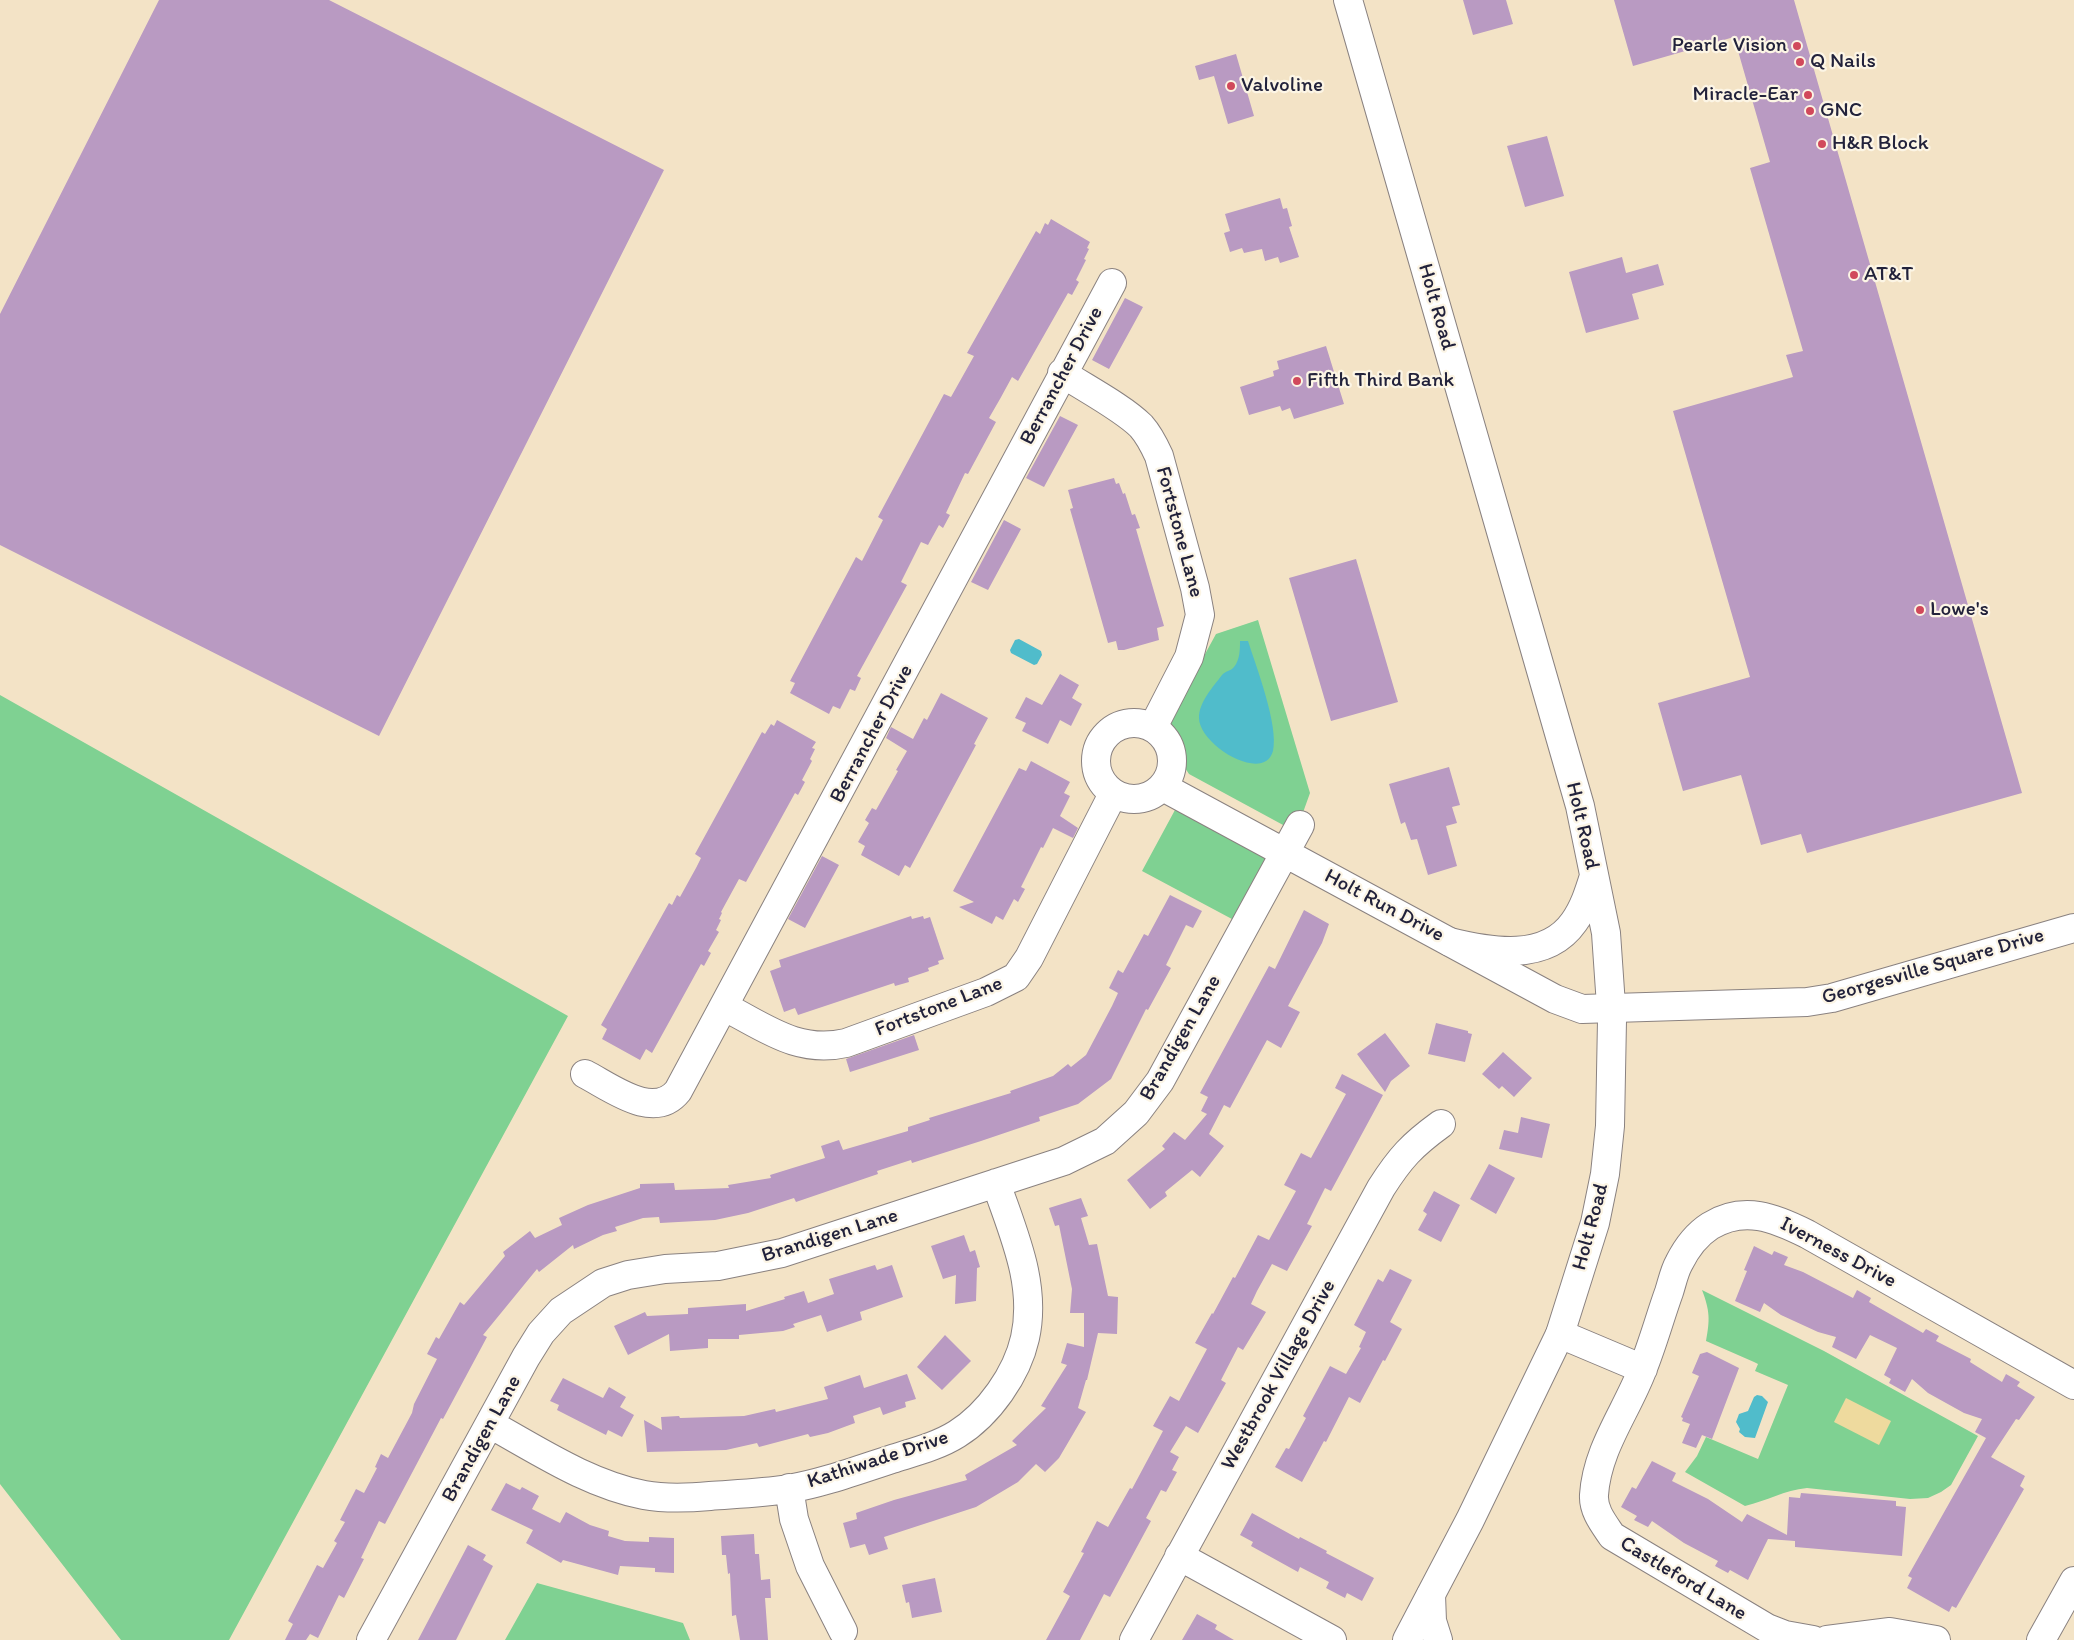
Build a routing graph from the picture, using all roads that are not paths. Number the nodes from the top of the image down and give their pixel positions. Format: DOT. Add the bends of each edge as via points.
graph roads {
  1 [pos="1348,0"];
  2 [pos="1112,283"];
  3 [pos="1062,374"];
  4 [pos="1152,728"];
  5 [pos="1163,787"];
  6 [pos="1113,794"];
  7 [pos="1300,825"];
  8 [pos="1285,853"];
  9 [pos="1594,876"];
  10 [pos="2074,928"];
  11 [pos="1450,942"];
  12 [pos="725,1007"];
  13 [pos="1611,1009"];
  14 [pos="585,1074"];
  15 [pos="1441,1124"];
  16 [pos="996,1183"];
  17 [pos="1560,1334"];
  18 [pos="1643,1370"];
  19 [pos="2074,1384"];
  20 [pos="490,1424"];
  21 [pos="789,1488"];
  22 [pos="1179,1556"];
  23 [pos="2074,1581"];
  24 [pos="1431,1596"];
  25 [pos="843,1631"];
  26 [pos="2048,1637"];
  27 [pos="371,1640"];
  28 [pos="1134,1640"];
  29 [pos="1332,1640"];
  30 [pos="1407,1640"];
  31 [pos="1438,1640"];
  32 [pos="1814,1640"];
  33 [pos="1827,1640"];
  34 [pos="1936,1640"];
  1 -- 9 [label="street, Holt Road" via="1580,806"];
  2 -- 3 [label="street, Berrancher Drive"];
  3 -- 4 [label="street, Fortstone Lane" via="1128,417 1151,439 1159,456 1196,588 1200,615 1189,657"];
  3 -- 12 [label="street, Berrancher Drive"];
  4 -- 5 [label="street" via="1165,739 1172,755 1171,772"];
  4 -- 6 [label="street" via="1138,723 1123,724 1110,730 1100,741 1095,756 1096,770 1102,784"];
  5 -- 6 [label="street" via="1140,800"];
  5 -- 8 [label="street, Holt Run Drive"];
  6 -- 12 [label="street, Fortstone Lane" via="1029,958 1016,977 986,992 832,1046 815,1047 799,1043"];
  7 -- 8 [label="street, Brandigen Lane"];
  8 -- 11 [label="street, Holt Run Drive"];
  8 -- 16 [label="street, Brandigen Lane" via="1160,1081 1136,1113 1105,1141 1064,1161"];
  9 -- 11 [label="street" via="1575,922 1548,944 1530,950 1508,951 1477,949"];
  9 -- 13 [label="street, Holt Road" via="1606,933"];
  10 -- 13 [label="street, Georgesville Square Drive" via="1832,998 1806,1002"];
  11 -- 13 [label="street, Holt Run Drive" via="1555,999 1582,1009"];
  12 -- 14 [label="street, Berrancher Drive" via="678,1091 665,1103 636,1100"];
  13 -- 17 [label="street, Holt Road" via="1610,1126 1605,1174 1595,1223"];
  15 -- 22 [label="street, Westbrook Village Drive" via="1417,1141 1381,1188"];
  16 -- 20 [label="street, Brandigen Lane" via="782,1254 718,1266 628,1274 603,1282 561,1311 541,1333"];
  16 -- 21 [label="street, Kathiwade Drive" via="1022,1260 1029,1308 1020,1358 991,1406 958,1434 926,1448 847,1474"];
  17 -- 18 [label="street"];
  17 -- 24 [label="street, Holt Road"];
  18 -- 19 [label="street, Iverness Drive" via="1678,1265 1690,1243 1726,1218 1746,1214 1777,1219 1807,1234"];
  18 -- 32 [label="street, Castleford Lane" via="1602,1456 1594,1498 1598,1515 1612,1536 1748,1617 1785,1635"];
  20 -- 21 [label="street, Kathiwade Drive" via="588,1477 646,1496 680,1498"];
  20 -- 27 [label="street, Brandigen Lane"];
  21 -- 25 [label="street" via="794,1519 810,1566"];
  22 -- 28 [label="street, Westbrook Village Drive"];
  22 -- 29 [label="street"];
  23 -- 26 [label="street"];
  24 -- 30 [label="street, Holt Road"];
  24 -- 31 [label="street" via="1432,1621"];
  33 -- 34 [label="street" via="1890,1632"];
}
